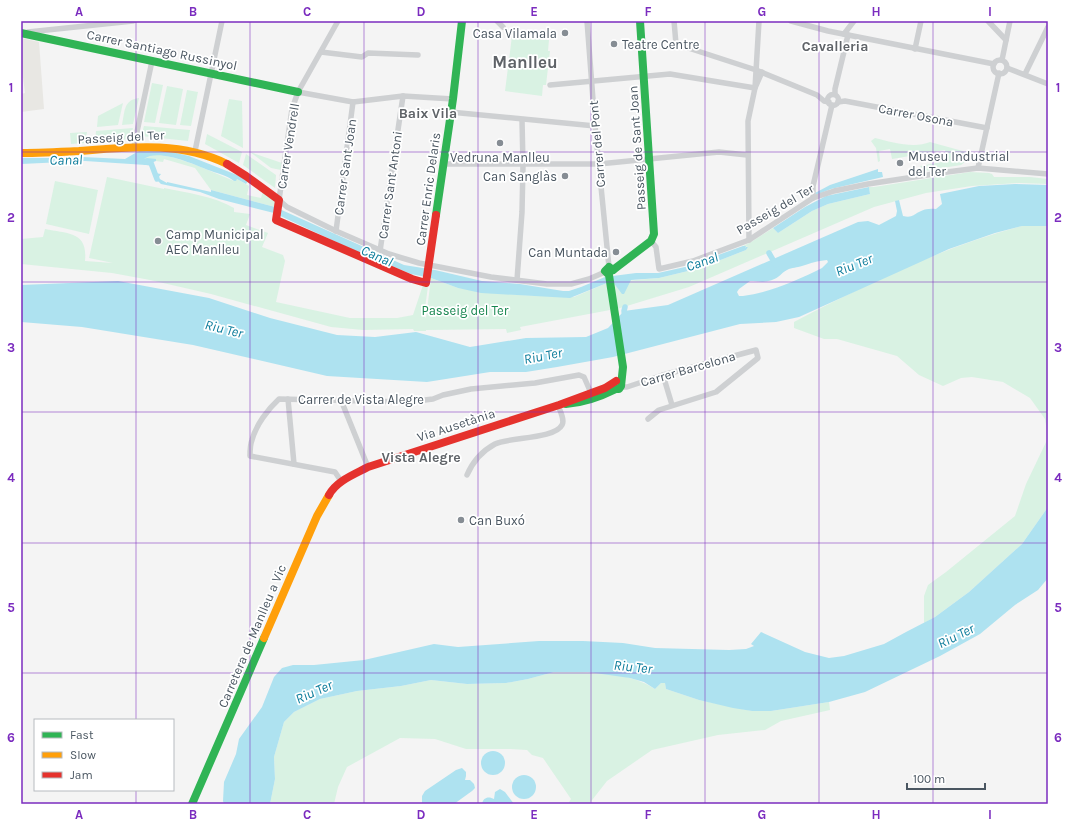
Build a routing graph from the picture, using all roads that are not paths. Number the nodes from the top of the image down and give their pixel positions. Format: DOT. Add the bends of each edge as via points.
graph roads {
  1 [pos="133,21"];
  2 [pos="222,21"];
  3 [pos="338,21"];
  4 [pos="462,21"];
  5 [pos="497,21"];
  6 [pos="587,21"];
  7 [pos="640,21"];
  8 [pos="674,21"];
  9 [pos="759,21"];
  10 [pos="791,21"];
  11 [pos="854,21"];
  12 [pos="921,21"];
  13 [pos="988,21"];
  14 [pos="1010,21"];
  15 [pos="504,27"];
  16 [pos="1048,27"];
  17 [pos="22,33"];
  18 [pos="846,34"];
  19 [pos="1006,40"];
  20 [pos="915,49"];
  21 [pos="321,52"];
  22 [pos="418,55"];
  23 [pos="1002,60"];
  24 [pos="152,61"];
  25 [pos="994,64"];
  26 [pos="1007,68"];
  27 [pos="756,70"];
  28 [pos="762,72"];
  29 [pos="211,73"];
  30 [pos="999,73"];
  31 [pos="1025,74"];
  32 [pos="644,76"];
  33 [pos="591,81"];
  34 [pos="1048,84"];
  35 [pos="550,85"];
  36 [pos="755,88"];
  37 [pos="298,92"];
  38 [pos="817,95"];
  39 [pos="403,96"];
  40 [pos="835,97"];
  41 [pos="452,99"];
  42 [pos="353,102"];
  43 [pos="830,103"];
  44 [pos="450,112"];
  45 [pos="522,120"];
  46 [pos="595,126"];
  47 [pos="987,128"];
  48 [pos="134,146"];
  49 [pos="195,151"];
  50 [pos="21,153"];
  51 [pos="747,155"];
  52 [pos="650,159"];
  53 [pos="443,164"];
  54 [pos="599,164"];
  55 [pos="523,165"];
  56 [pos="978,168"];
  57 [pos="1048,174"];
  58 [pos="813,198"];
  59 [pos="279,208"];
  60 [pos="336,231"];
  61 [pos="749,240"];
  62 [pos="651,241"];
  63 [pos="380,251"];
  64 [pos="659,269"];
  65 [pos="429,271"];
  66 [pos="609,272"];
  67 [pos="516,280"];
  68 [pos="663,375"];
  69 [pos="617,385"];
  70 [pos="591,392"];
  71 [pos="288,399"];
  72 [pos="343,405"];
  73 [pos="558,405"];
  74 [pos="672,405"];
  75 [pos="648,419"];
  76 [pos="294,464"];
  77 [pos="368,467"];
  78 [pos="467,475"];
  79 [pos="341,481"];
  80 [pos="192,804"];
  1 -- 17 [label="street"];
  2 -- 29 [label="street"];
  3 -- 21 [label="street, Carrer Vendrell"];
  4 -- 41 [label="street, Carrer Enric Delaris"];
  5 -- 15 [label="street"];
  6 -- 33 [label="street, Carrer del Pont"];
  7 -- 32 [label="street, Passeig de Sant Joan"];
  8 -- 27 [label="street" via="676,44"];
  9 -- 27 [label="street"];
  10 -- 18 [label="street"];
  11 -- 18 [label="street"];
  12 -- 20 [label="street"];
  13 -- 19 [label="street"];
  14 -- 19 [label="street"];
  16 -- 31 [label="street"];
  17 -- 24 [label="street, Carrer Santiago Russinyol"];
  18 -- 20 [label="street"];
  18 -- 40 [label="street"];
  19 -- 23 [label="street"];
  20 -- 25 [label="street"];
  21 -- 22 [label="street" via="362,57 368,53"];
  21 -- 37 [label="street, Carrer Vendrell"];
  23 -- 25 [label="street"];
  23 -- 26 [label="street"];
  24 -- 29 [label="street, Carrer Santiago Russinyol"];
  24 -- 48 [label="street"];
  25 -- 30 [label="street" via="994,70"];
  26 -- 30 [label="street"];
  26 -- 31 [label="street"];
  27 -- 28 [label="street"];
  27 -- 36 [label="street"];
  28 -- 36 [label="street"];
  28 -- 38 [label="street"];
  29 -- 37 [label="street, Carrer Santiago Russinyol"];
  29 -- 49 [label="street"];
  30 -- 47 [label="street"];
  31 -- 34 [label="street"];
  32 -- 33 [label="street"];
  32 -- 36 [label="street" via="670,74"];
  32 -- 52 [label="street, Passeig de Sant Joan"];
  33 -- 35 [label="street"];
  33 -- 46 [label="street, Carrer del Pont"];
  36 -- 51 [label="street" via="748,120"];
  37 -- 42 [label="street"];
  37 -- 59 [label="street, Carrer Vendrell" via="292,109"];
  38 -- 40 [label="street"];
  38 -- 43 [label="street"];
  39 -- 41 [label="street"];
  39 -- 42 [label="street"];
  39 -- 63 [label="street, Carrer Sant Antoni"];
  40 -- 43 [label="street" via="828,98"];
  40 -- 43 [label="street" via="836,104"];
  40 -- 47 [label="street, Carrer Osona"];
  41 -- 44 [label="street, Carrer Enric Delaris"];
  42 -- 60 [label="street, Carrer Sant Joan"];
  43 -- 58 [label="street"];
  44 -- 45 [label="street"];
  44 -- 53 [label="street, Carrer Enric Delaris"];
  45 -- 46 [label="street"];
  45 -- 55 [label="street"];
  46 -- 54 [label="street, Carrer del Pont"];
  47 -- 56 [label="street"];
  48 -- 49 [label="street, Passeig del Ter" via="162,146"];
  48 -- 50 [label="street, Passeig del Ter"];
  49 -- 59 [label="street, Passeig del Ter" via="227,164 250,178"];
  51 -- 52 [label="street" via="719,152"];
  51 -- 61 [label="street"];
  52 -- 54 [label="street"];
  52 -- 62 [label="street, Passeig de Sant Joan" via="654,230"];
  53 -- 55 [label="street"];
  53 -- 65 [label="street, Carrer Enric Delaris"];
  54 -- 55 [label="street"];
  54 -- 66 [label="street, Carrer del Pont"];
  55 -- 67 [label="street"];
  56 -- 57 [label="street, Passeig del Ter"];
  56 -- 58 [label="street, Passeig del Ter" via="868,184"];
  58 -- 61 [label="street, Passeig del Ter"];
  59 -- 60 [label="street, Passeig del Ter" via="287,207"];
  59 -- 65 [label="street" via="276,220 352,254 426,283"];
  60 -- 63 [label="street, Passeig del Ter"];
  61 -- 64 [label="street, Passeig del Ter" via="693,261"];
  62 -- 64 [label="street, Passeig de Sant Joan" via="656,247"];
  62 -- 66 [label="street"];
  63 -- 65 [label="street, Passeig del Ter"];
  65 -- 67 [label="street, Passeig del Ter"];
  66 -- 67 [label="street, Passeig del Ter" via="571,284"];
  66 -- 69 [label="street" via="623,364"];
  68 -- 69 [label="street, Carrer Barcelona" via="627,387"];
  68 -- 74 [label="street"];
  68 -- 74 [label="street, Carrer Barcelona" via="756,350 758,358 716,392"];
  69 -- 70 [label="street, Via Ausetània"];
  69 -- 73 [label="street, Via Ausetània" via="602,397 581,403"];
  70 -- 71 [label="street, Carrer de Vista Alegre" via="584,377 579,374 535,383 471,389 433,399 408,402"];
  70 -- 73 [label="street, Via Ausetània"];
  71 -- 76 [label="street"];
  71 -- 76 [label="street, Carrer de Vista Alegre" via="276,402 255,430 250,456"];
  72 -- 77 [label="street"];
  73 -- 77 [label="street, Via Ausetània"];
  73 -- 78 [label="street" via="563,421 562,427 545,435 497,443 480,454"];
  74 -- 75 [label="street" via="659,410"];
  76 -- 79 [label="street" via="335,472"];
  77 -- 79 [label="street, Via Ausetània"];
  79 -- 80 [label="street, Carretera de Manlleu a Vic" via="330,491 317,516"];
}
